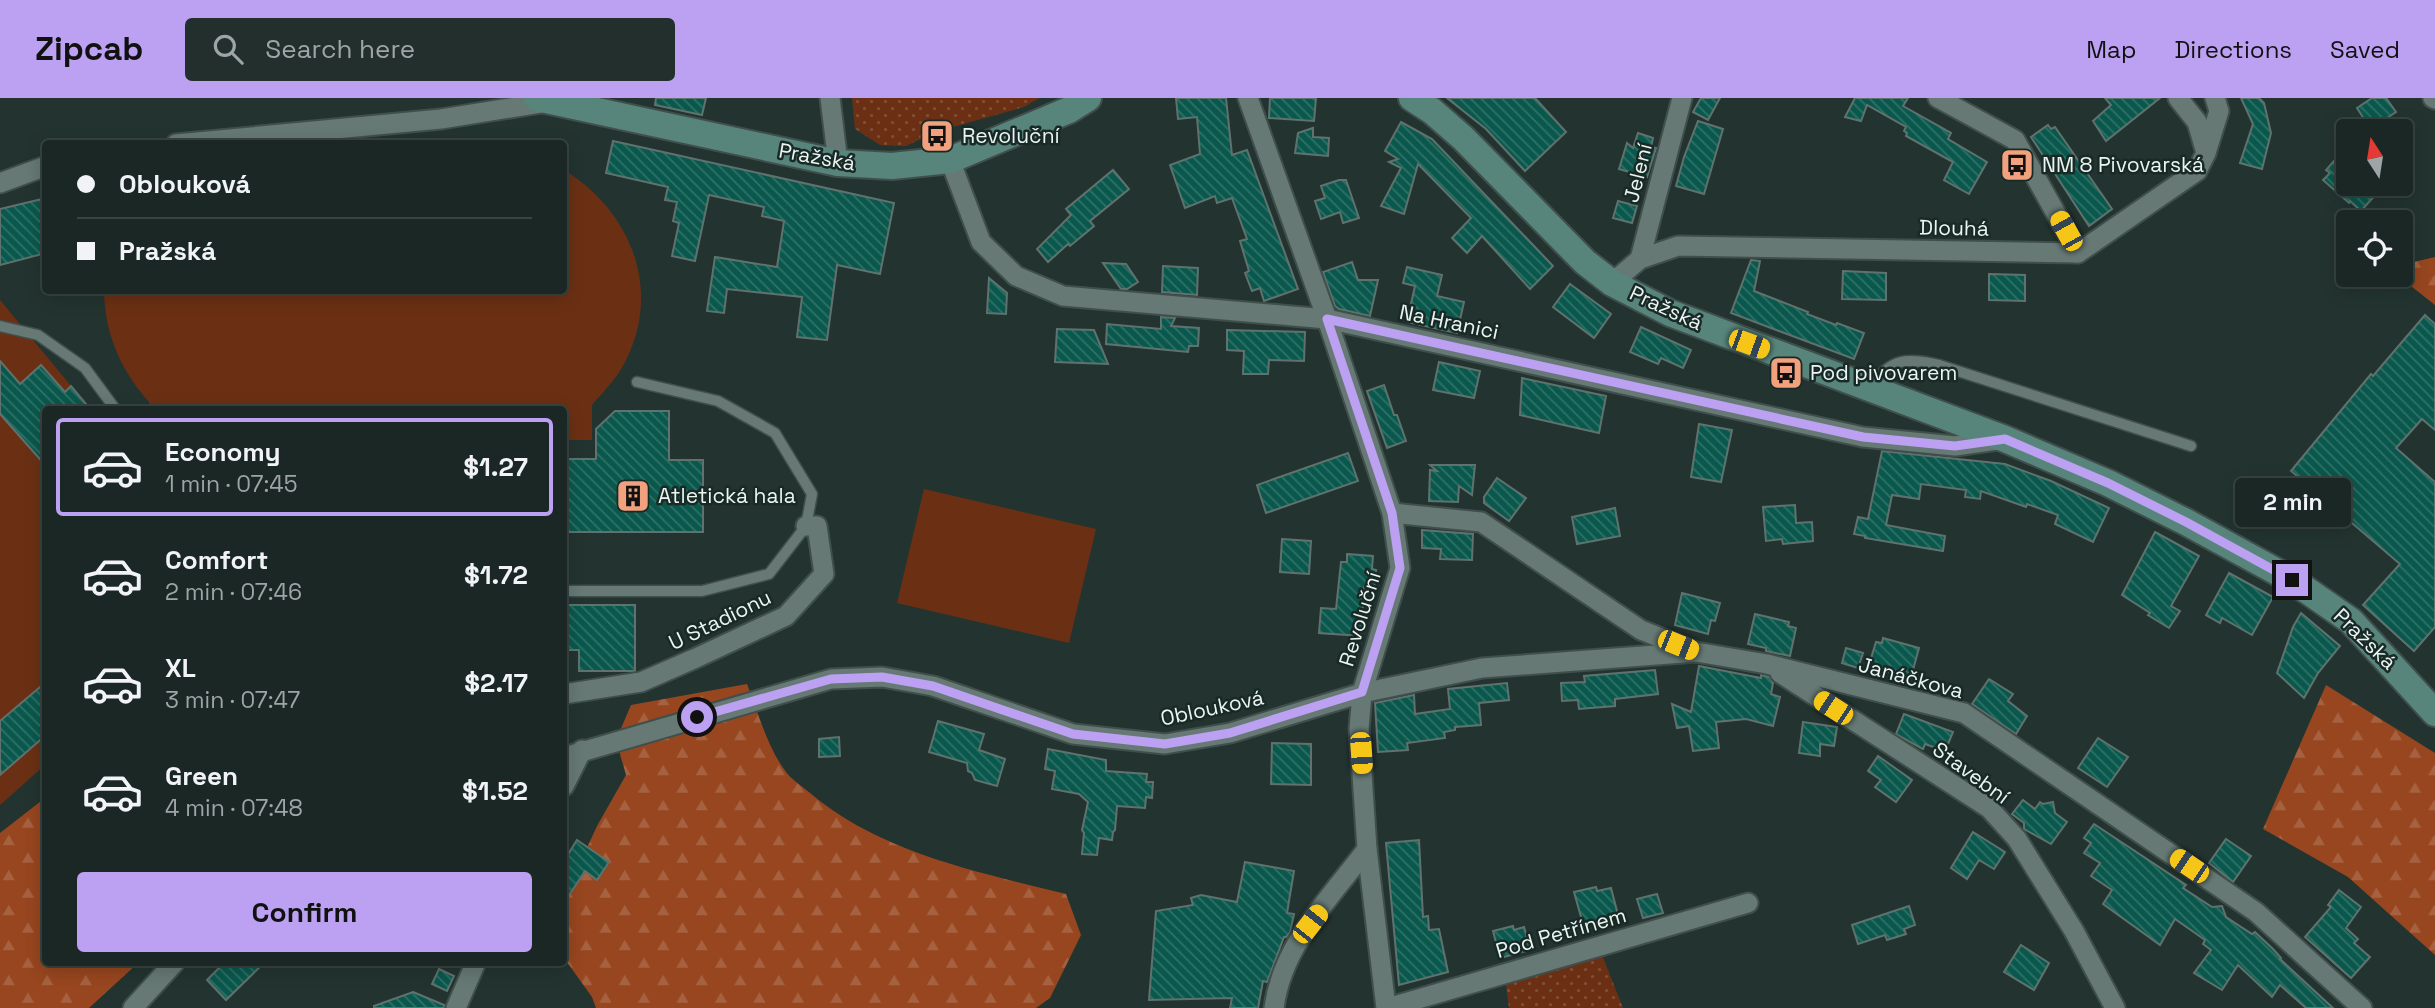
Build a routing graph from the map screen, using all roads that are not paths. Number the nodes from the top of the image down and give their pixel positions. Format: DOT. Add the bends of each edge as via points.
graph roads {
  1 [pos="830,98"];
  2 [pos="1248,98"];
  3 [pos="1412,98"];
  4 [pos="1682,98"];
  5 [pos="1938,98"];
  6 [pos="2178,98"];
  7 [pos="2215,98"];
  8 [pos="542,100"];
  9 [pos="1074,102"];
  10 [pos="218,140"];
  11 [pos="2206,153"];
  12 [pos="950,160"];
  13 [pos="838,163"];
  14 [pos="42,167"];
  15 [pos="0,183"];
  16 [pos="2078,254"];
  17 [pos="1640,259"];
  18 [pos="1612,283"];
  19 [pos="1327,319"];
  20 [pos="0,326"];
  21 [pos="637,382"];
  22 [pos="1870,389"];
  23 [pos="113,406"];
  24 [pos="2005,439"];
  25 [pos="2191,446"];
  26 [pos="1392,513"];
  27 [pos="806,526"];
  28 [pos="567,591"];
  29 [pos="1696,652"];
  30 [pos="1767,664"];
  31 [pos="1362,692"];
  32 [pos="567,694"];
  33 [pos="2435,713"];
  34 [pos="582,750"];
  35 [pos="567,756"];
  36 [pos="567,780"];
  37 [pos="1367,849"];
  38 [pos="1748,903"];
  39 [pos="171,966"];
  40 [pos="474,966"];
  41 [pos="132,1008"];
  42 [pos="456,1008"];
  43 [pos="1275,1008"];
  44 [pos="1386,1008"];
  45 [pos="2115,1008"];
  46 [pos="2362,1008"];
  1 -- 13 [label="street"];
  2 -- 19 [label="street, Revoluční"];
  3 -- 18 [label="main road, Pražská" via="1462,138 1585,262"];
  4 -- 17 [label="street, Jelení"];
  5 -- 16 [label="street" via="2015,140"];
  6 -- 11 [label="street" via="2197,122"];
  7 -- 11 [label="street" via="2219,111"];
  8 -- 10 [label="street" via="441,119"];
  8 -- 13 [label="main road, Pražská"];
  9 -- 12 [label="main road, Pražská"];
  11 -- 16 [label="street" via="2197,170"];
  12 -- 13 [label="main road, Pražská" via="892,166"];
  12 -- 19 [label="street, Na Hranici" via="981,242 1016,276 1063,296"];
  14 -- 15 [label="street"];
  16 -- 17 [label="street, Dlouhá" via="1678,246"];
  17 -- 18 [label="street, Dlouhá"];
  18 -- 22 [label="main road, Pražská" via="1670,313"];
  19 -- 24 [label="street, Na Hranici" via="1863,437 1955,446"];
  19 -- 26 [label="street, Revoluční"];
  20 -- 23 [label="lane" via="38,335 85,368"];
  21 -- 27 [label="lane, U Stadionu" via="718,401 775,433 812,494"];
  22 -- 24 [label="main road, Pražská"];
  22 -- 25 [label="lane" via="1880,373 1912,359"];
  24 -- 33 [label="main road, Pražská" via="2108,483 2303,587 2351,621"];
  26 -- 29 [label="street, Janáčkova" via="1481,522 1641,630"];
  26 -- 31 [label="street, Revoluční" via="1400,568"];
  27 -- 28 [label="lane, U Stadionu" via="769,574 702,591"];
  27 -- 32 [label="street, U Stadionu" via="817,526 824,574 786,615 640,682"];
  29 -- 30 [label="street, Janáčkova"];
  29 -- 31 [label="street, Oblouková" via="1482,668"];
  30 -- 45 [label="street, Stavební" via="1989,808 2017,839"];
  30 -- 46 [label="street, Janáčkova" via="1964,713 2256,912"];
  31 -- 34 [label="street, Oblouková" via="1230,733 1165,744 1073,734 933,686 882,677 831,679"];
  31 -- 37 [label="street, Revoluční" via="1359,729"];
  34 -- 35 [label="street, Oblouková"];
  34 -- 36 [label="street"];
  37 -- 43 [label="street" via="1296,943 1277,988"];
  37 -- 44 [label="street, Revoluční"];
  38 -- 44 [label="street, Pod Petřínem"];
  39 -- 41 [label="street"];
  40 -- 42 [label="street"];
}
